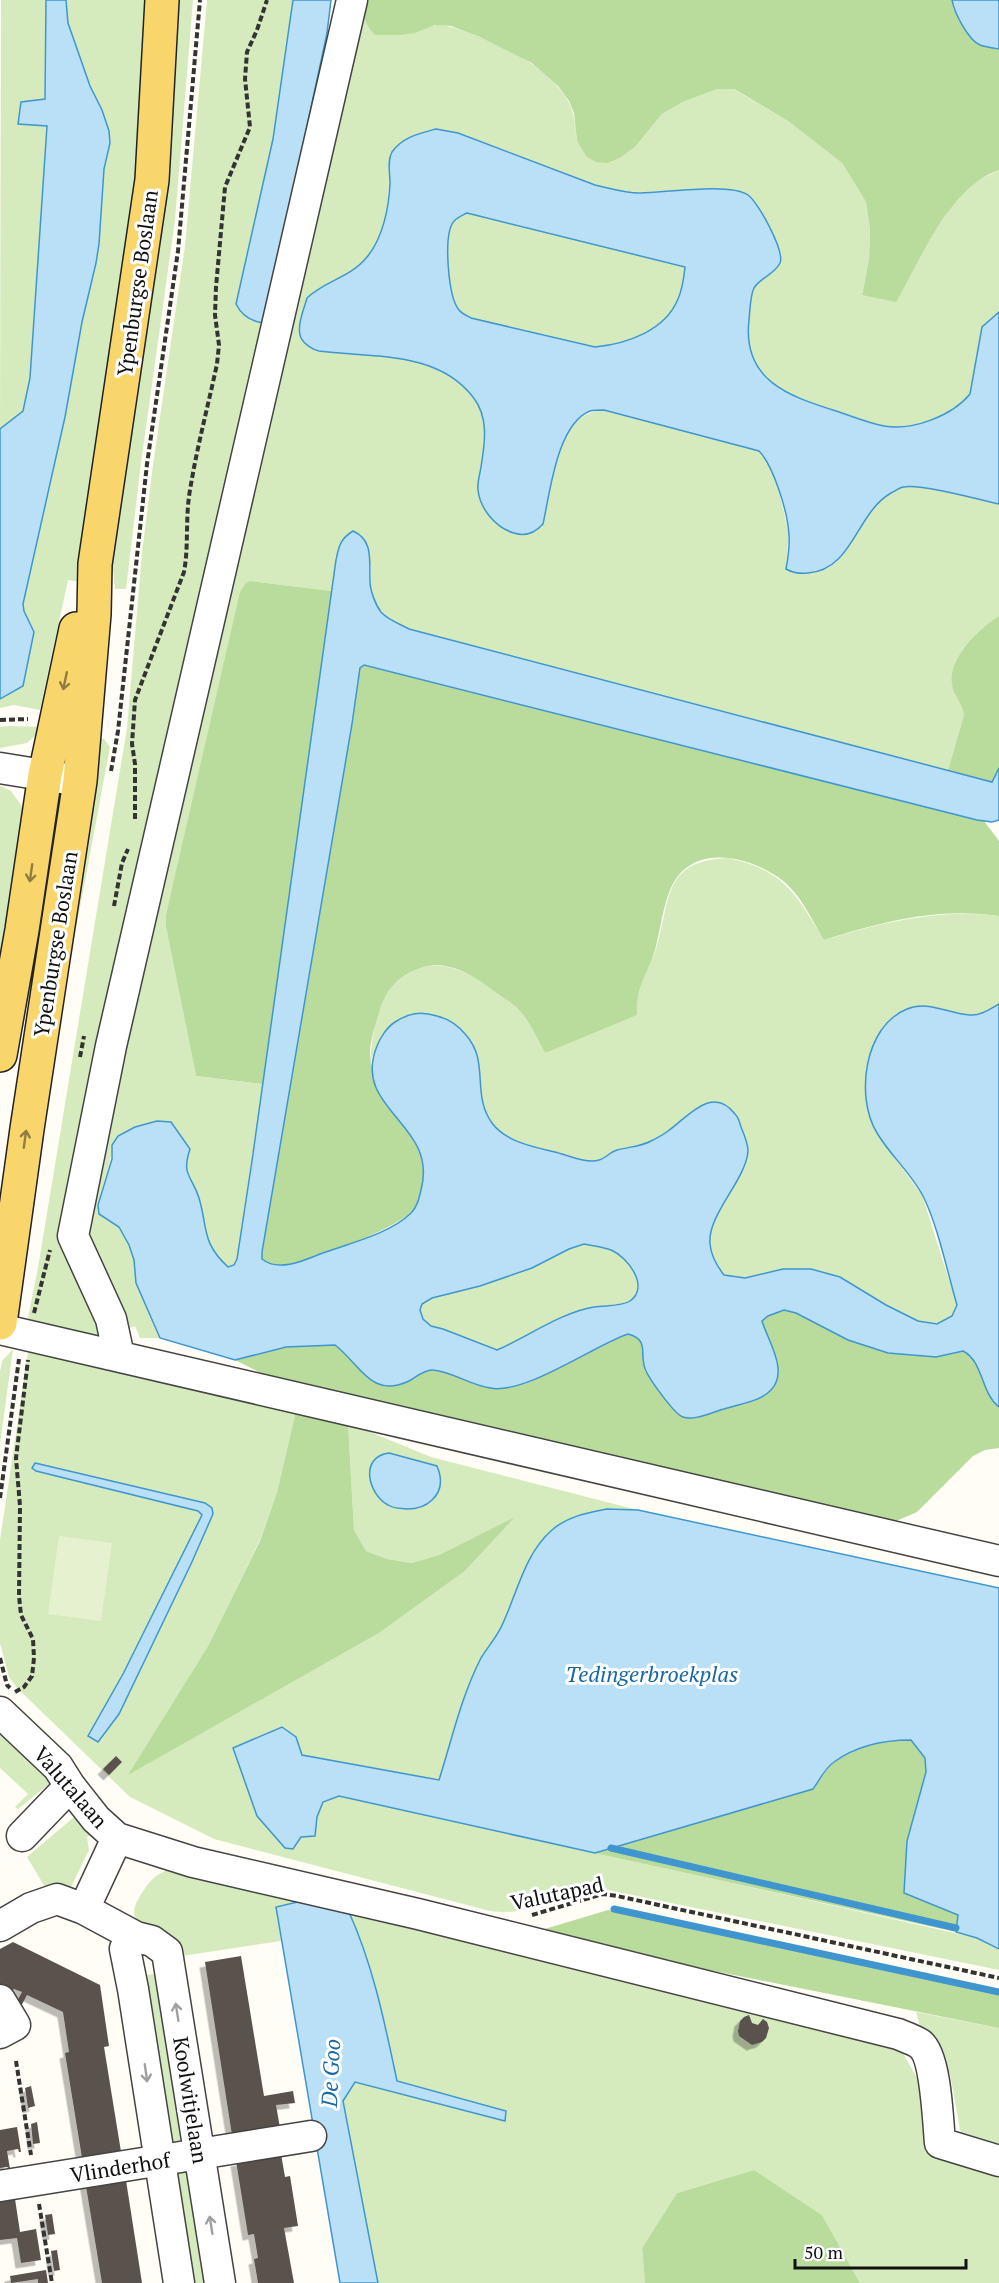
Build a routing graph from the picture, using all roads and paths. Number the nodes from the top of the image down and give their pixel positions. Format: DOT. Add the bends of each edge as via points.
graph roads {
  1 [pos="162,0"];
  2 [pos="267,0"];
  3 [pos="352,0"];
  4 [pos="96,564"];
  5 [pos="31,719"];
  6 [pos="0,720"];
  7 [pos="6,769"];
  8 [pos="45,775"];
  9 [pos="80,781"];
  10 [pos="134,829"];
  11 [pos="131,842"];
  12 [pos="112,915"];
  13 [pos="85,1034"];
  14 [pos="0,1055"];
  15 [pos="79,1062"];
  16 [pos="50,1249"];
  17 [pos="15,1323"];
  18 [pos="0,1329"];
  19 [pos="119,1356"];
  20 [pos="28,1358"];
  21 [pos="999,1561"];
  22 [pos="0,1658"];
  23 [pos="7,1702"];
  24 [pos="70,1786"];
  25 [pos="22,1836"];
  26 [pos="117,1838"];
  27 [pos="84,1909"];
  28 [pos="522,1918"];
  29 [pos="0,1926"];
  30 [pos="136,1937"];
  31 [pos="999,1978"];
  32 [pos="0,2000"];
  33 [pos="0,2033"];
  34 [pos="311,2136"];
  35 [pos="200,2154"];
  36 [pos="158,2160"];
  37 [pos="999,2161"];
  38 [pos="0,2186"];
  39 [pos="179,2283"];
  40 [pos="220,2283"];
  1 -- 4 [label="main road, Ypenburgse Boslaan" via="152,180"];
  2 -- 10 [label="path" via="247,52 245,79 250,127 225,187 216,287 219,345 190,490 185,524 188,553 135,700"];
  3 -- 19 [label="street" via="111,1046 73,1236 111,1318"];
  4 -- 8 [label="main road, Ypenburgse Boslaan, one-way" via="77,626"];
  4 -- 9 [label="main road, Ypenburgse Boslaan"];
  5 -- 6 [label="path"];
  7 -- 8 [label="street"];
  8 -- 9 [label="street"];
  8 -- 14 [label="main road, Ypenburgse Boslaan, one-way"];
  17 -- 9 [label="main road, Ypenburgse Boslaan, one-way" via="27,1129"];
  11 -- 12 [label="path" via="122,863"];
  13 -- 15 [label="path"];
  16 -- 17 [label="path"];
  18 -- 19 [label="street"];
  19 -- 21 [label="street"];
  20 -- 23 [label="path" via="16,1458 19,1596 21,1615 33,1639 34,1658 32,1676"];
  22 -- 23 [label="path"];
  23 -- 24 [label="street, Valutalaan"];
  24 -- 25 [label="street"];
  24 -- 26 [label="street, Valutalaan"];
  26 -- 27 [label="street"];
  26 -- 37 [label="street" via="193,1862 898,2034 921,2045 930,2063 940,2143"];
  27 -- 29 [label="street, Koolwitjelaan" via="57,1899"];
  27 -- 30 [label="street, Koolwitjelaan"];
  28 -- 31 [label="path, Valutapad" via="603,1894"];
  35 -- 30 [label="street, Koolwitjelaan, one-way" via="167,1952 152,1941"];
  30 -- 36 [label="street, Koolwitjelaan, one-way" via="125,1949"];
  32 -- 33 [label="street" via="15,2025"];
  34 -- 35 [label="street, Vlinderhof"];
  35 -- 36 [label="street, Vlinderhof"];
  40 -- 35 [label="street, Koolwitjelaan, one-way"];
  36 -- 38 [label="street, Vlinderhof"];
  36 -- 39 [label="street, Koolwitjelaan"];
}
